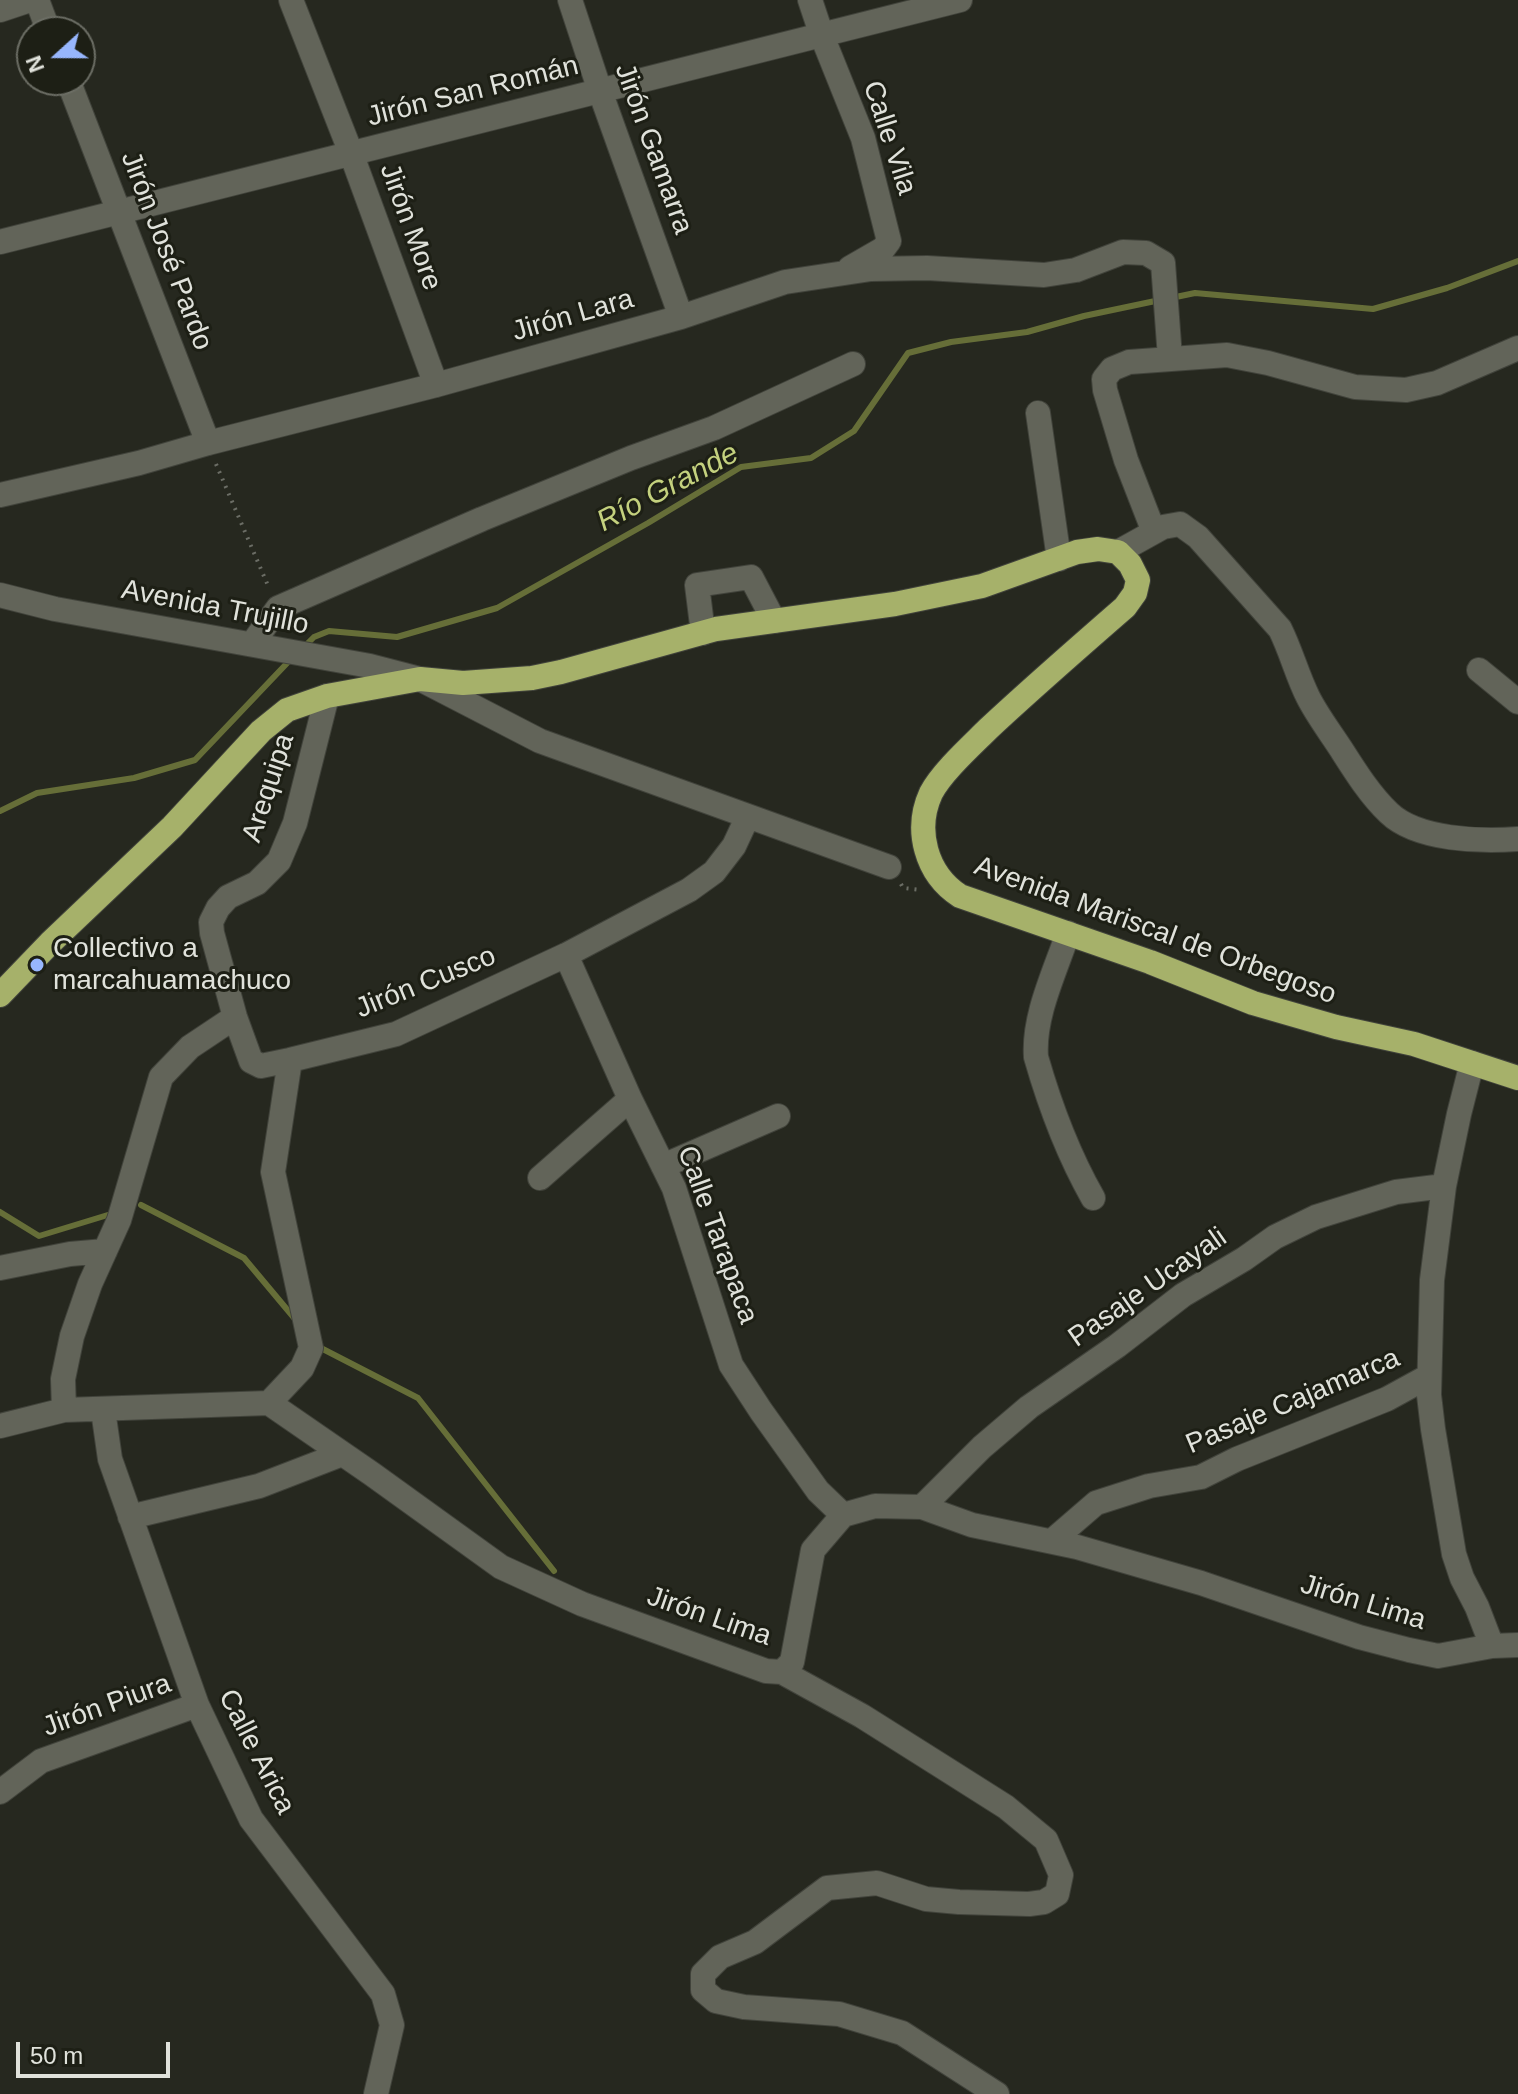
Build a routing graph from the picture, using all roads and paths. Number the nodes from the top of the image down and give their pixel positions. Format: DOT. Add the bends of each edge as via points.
graph roads {
  1 [pos="30,0"];
  2 [pos="291,0"];
  3 [pos="570,0"];
  4 [pos="810,0"];
  5 [pos="960,0"];
  6 [pos="0,10"];
  7 [pos="822,36"];
  8 [pos="600,91"];
  9 [pos="74,96"];
  10 [pos="351,153"];
  11 [pos="118,211"];
  12 [pos="0,242"];
  13 [pos="842,273"];
  14 [pos="681,317"];
  15 [pos="1518,348"];
  16 [pos="1170,350"];
  17 [pos="853,364"];
  18 [pos="436,385"];
  19 [pos="1038,413"];
  20 [pos="208,443"];
  21 [pos="0,495"];
  22 [pos="1154,532"];
  23 [pos="1118,552"];
  24 [pos="1059,559"];
  25 [pos="0,595"];
  26 [pos="278,608"];
  27 [pos="774,621"];
  28 [pos="703,633"];
  29 [pos="256,645"];
  30 [pos="1479,670"];
  31 [pos="420,679"];
  32 [pos="327,696"];
  33 [pos="1518,702"];
  34 [pos="748,816"];
  35 [pos="1518,839"];
  36 [pos="889,867"];
  37 [pos="1068,933"];
  38 [pos="566,955"];
  39 [pos="0,995"];
  40 [pos="235,1017"];
  41 [pos="290,1060"];
  42 [pos="1472,1063"];
  43 [pos="1518,1078"];
  44 [pos="630,1099"];
  45 [pos="778,1116"];
  46 [pos="663,1166"];
  47 [pos="540,1178"];
  48 [pos="1444,1186"];
  49 [pos="1093,1198"];
  50 [pos="105,1251"];
  51 [pos="0,1268"];
  52 [pos="1429,1376"];
  53 [pos="269,1403"];
  54 [pos="64,1410"];
  55 [pos="103,1410"];
  56 [pos="0,1426"];
  57 [pos="342,1454"];
  58 [pos="922,1507"];
  59 [pos="843,1515"];
  60 [pos="130,1517"];
  61 [pos="1052,1541"];
  62 [pos="1518,1645"];
  63 [pos="1492,1646"];
  64 [pos="782,1672"];
  65 [pos="197,1705"];
  66 [pos="0,1792"];
  67 [pos="376,2094"];
  68 [pos="997,2094"];
  1 -- 6 [label="street"];
  2 -- 10 [label="street, Jirón More"];
  3 -- 8 [label="street, Jirón Gamarra"];
  4 -- 7 [label="street, Calle Vila"];
  5 -- 7 [label="street, Jirón San Román"];
  7 -- 8 [label="street, Jirón San Román"];
  7 -- 13 [label="street, Calle Vila" via="863,138 889,241"];
  8 -- 10 [label="street, Jirón San Román"];
  8 -- 14 [label="street, Jirón Gamarra"];
  9 -- 11 [label="street, Jirón José Pardo"];
  10 -- 11 [label="street, Jirón San Román"];
  10 -- 18 [label="street, Jirón More"];
  11 -- 12 [label="street, Jirón San Román"];
  11 -- 20 [label="street, Jirón José Pardo"];
  13 -- 14 [label="street, Jirón Lara" via="785,282"];
  13 -- 16 [label="street, Jirón Lara" via="927,268 1044,275 1076,270 1123,252 1146,253 1163,263"];
  14 -- 18 [label="street, Jirón Lara"];
  15 -- 16 [label="street" via="1437,383 1406,390 1355,387 1268,363"];
  16 -- 22 [label="street" via="1112,369 1104,379 1126,460"];
  17 -- 26 [label="street" via="714,428 509,508"];
  18 -- 20 [label="street, Jirón Lara"];
  19 -- 24 [label="street"];
  20 -- 21 [label="street, Jirón Lara"];
  20 -- 26 [label="path"];
  22 -- 23 [label="street"];
  22 -- 35 [label="street" via="1180,524 1198,537 1280,629 1309,700 1390,814 1414,829 1456,838"];
  23 -- 24 [label="highway" via="1098,549"];
  23 -- 37 [label="highway, Avenida Mariscal de Orbegoso" via="1138,580 1125,607 957,759 932,793 924,818 928,856 946,886 960,896"];
  24 -- 27 [label="highway" via="982,586"];
  25 -- 29 [label="street, Avenida Trujillo"];
  26 -- 29 [label="street"];
  27 -- 28 [label="highway"];
  27 -- 28 [label="street" via="751,577 697,585"];
  28 -- 31 [label="highway" via="532,678 463,683"];
  29 -- 31 [label="street, Avenida Trujillo"];
  30 -- 33 [label="street"];
  31 -- 32 [label="highway"];
  31 -- 34 [label="street, Avenida Trujillo" via="540,741"];
  32 -- 39 [label="highway" via="287,710 261,731 172,827"];
  32 -- 40 [label="street, Arequipa" via="295,823 279,861 257,883 228,897 211,922"];
  34 -- 36 [label="street, Avenida Trujillo"];
  34 -- 38 [label="street, Jirón Cusco" via="714,872"];
  37 -- 42 [label="highway, Avenida Mariscal de Orbegoso" via="1253,1003"];
  37 -- 49 [label="street" via="1036,1031 1036,1057 1063,1136"];
  38 -- 41 [label="street, Jirón Cusco" via="396,1034"];
  38 -- 44 [label="street, Calle Tarapaca"];
  40 -- 41 [label="street, Arequipa" via="251,1061 261,1066"];
  40 -- 50 [label="street" via="190,1047 161,1077"];
  41 -- 53 [label="street" via="273,1172 311,1348 302,1368"];
  42 -- 43 [label="highway, Avenida Mariscal de Orbegoso"];
  42 -- 48 [label="street"];
  44 -- 46 [label="street, Calle Tarapaca"];
  44 -- 47 [label="street"];
  45 -- 46 [label="street"];
  46 -- 59 [label="street, Calle Tarapaca" via="731,1365 818,1491"];
  48 -- 52 [label="street" via="1432,1280"];
  48 -- 58 [label="street, Pasaje Ucayali" via="1396,1192 1316,1217 1275,1237 1183,1295 1029,1407"];
  50 -- 51 [label="street"];
  50 -- 54 [label="street" via="72,1336 63,1379"];
  52 -- 61 [label="street, Pasaje Cajamarca" via="1387,1399 1201,1477 1096,1503"];
  52 -- 63 [label="street" via="1454,1554"];
  53 -- 55 [label="street"];
  53 -- 57 [label="street, Jirón Lima"];
  54 -- 55 [label="street"];
  54 -- 56 [label="street"];
  55 -- 60 [label="street, Calle Arica" via="110,1459"];
  57 -- 60 [label="street" via="259,1486"];
  57 -- 64 [label="street, Jirón Lima" via="501,1567 582,1604 766,1671"];
  58 -- 59 [label="street, Jirón Lima" via="875,1506"];
  58 -- 61 [label="street, Jirón Lima" via="972,1525"];
  59 -- 64 [label="street, Jirón Lima" via="813,1550 792,1662"];
  60 -- 65 [label="street, Calle Arica"];
  61 -- 63 [label="street, Jirón Lima" via="1409,1650 1438,1656"];
  62 -- 63 [label="street, Jirón Lima"];
  64 -- 68 [label="street" via="1006,1807 1046,1840 1061,1875 1057,1894 1029,1904 926,1899 877,1883 827,1888 755,1942 720,1957 703,1974 703,1990 716,2001 839,2014 902,2033"];
  65 -- 66 [label="street, Jirón Piura" via="41,1761"];
  65 -- 67 [label="street, Calle Arica" via="251,1819 383,1994 392,2025"];
}
